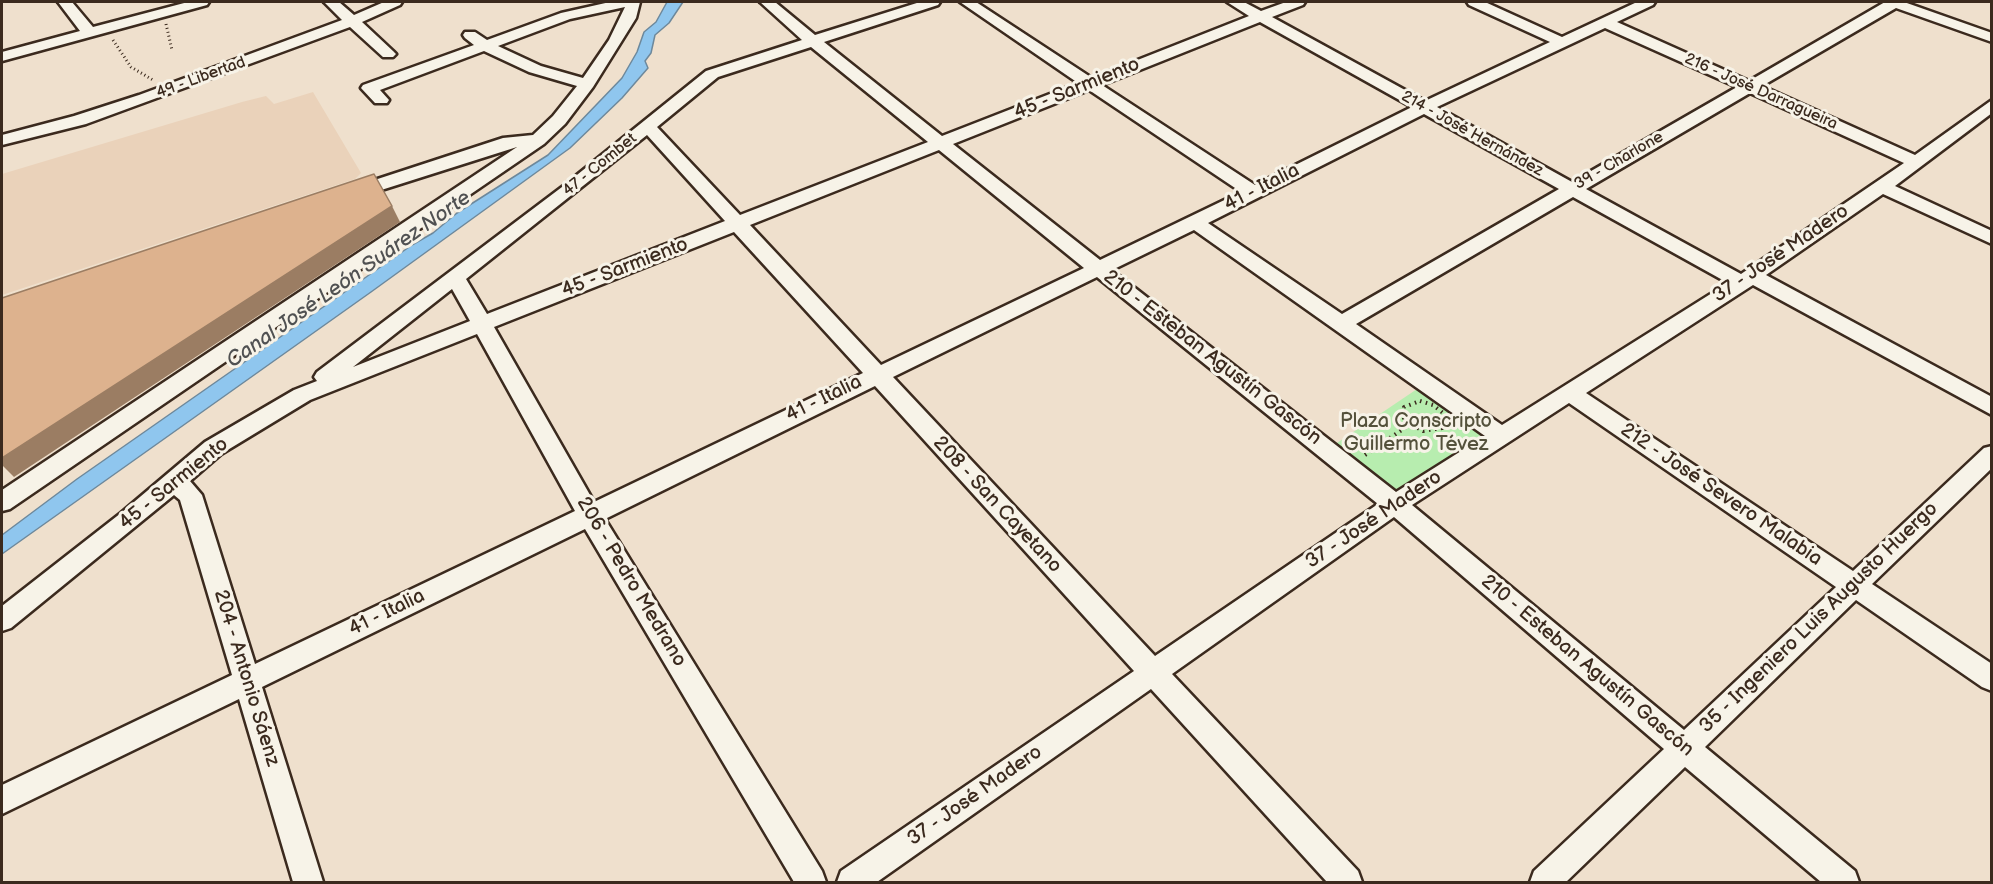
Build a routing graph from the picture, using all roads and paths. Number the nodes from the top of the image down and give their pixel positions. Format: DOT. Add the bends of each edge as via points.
graph roads {
  1 [pos="65,2"];
  2 [pos="202,2"];
  3 [pos="331,2"];
  4 [pos="395,2"];
  5 [pos="627,2"];
  6 [pos="633,2"];
  7 [pos="767,2"];
  8 [pos="933,2"];
  9 [pos="968,2"];
  10 [pos="1234,2"];
  11 [pos="1298,2"];
  12 [pos="1474,2"];
  13 [pos="1648,2"];
  14 [pos="1894,2"];
  15 [pos="163,12"];
  16 [pos="1261,16"];
  17 [pos="351,21"];
  18 [pos="1605,22"];
  19 [pos="96,29"];
  20 [pos="470,35"];
  21 [pos="1992,38"];
  22 [pos="813,41"];
  23 [pos="1561,42"];
  24 [pos="487,47"];
  25 [pos="172,50"];
  26 [pos="388,54"];
  27 [pos="2,57"];
  28 [pos="131,67"];
  29 [pos="1093,83"];
  30 [pos="588,84"];
  31 [pos="1749,86"];
  32 [pos="381,100"];
  33 [pos="1425,107"];
  34 [pos="1990,107"];
  35 [pos="648,127"];
  36 [pos="2,140"];
  37 [pos="538,140"];
  38 [pos="942,143"];
  39 [pos="1917,162"];
  40 [pos="1881,186"];
  41 [pos="1571,189"];
  42 [pos="1253,192"];
  43 [pos="328,201"];
  44 [pos="1195,222"];
  45 [pos="737,225"];
  46 [pos="1992,238"];
  47 [pos="1097,268"];
  48 [pos="456,278"];
  49 [pos="1747,280"];
  50 [pos="1342,323"];
  51 [pos="481,324"];
  52 [pos="875,374"];
  53 [pos="1570,393"];
  54 [pos="302,395"];
  55 [pos="1992,407"];
  56 [pos="1409,425"];
  57 [pos="1502,436"];
  58 [pos="1992,454"];
  59 [pos="1349,466"];
  60 [pos="174,481"];
  61 [pos="2,502"];
  62 [pos="1395,504"];
  63 [pos="589,514"];
  64 [pos="1854,585"];
  65 [pos="2,620"];
  66 [pos="1152,671"];
  67 [pos="1992,678"];
  68 [pos="248,681"];
  69 [pos="1683,747"];
  70 [pos="2,800"];
  71 [pos="308,882"];
  72 [pos="811,882"];
  73 [pos="852,882"];
  74 [pos="1347,882"];
  75 [pos="1545,882"];
  76 [pos="1844,882"];
  1 -- 19 [label="street"];
  2 -- 15 [label="street"];
  3 -- 17 [label="street"];
  4 -- 17 [label="street, 49 - Libertad"];
  5 -- 24 [label="street" via="580,11"];
  6 -- 30 [label="street" via="617,40"];
  7 -- 22 [label="street, 210 - Esteban Agustín Gascón"];
  8 -- 22 [label="street, 47 - Combet"];
  9 -- 29 [label="street"];
  10 -- 16 [label="street, 214 - José Hernández"];
  11 -- 16 [label="street, 45 - Sarmiento"];
  12 -- 23 [label="street"];
  13 -- 18 [label="street, 41 - Italia"];
  14 -- 21 [label="street"];
  14 -- 31 [label="street, 39 - Charlone"];
  15 -- 19 [label="street"];
  15 -- 25 [label="path"];
  16 -- 29 [label="street, 45 - Sarmiento"];
  16 -- 33 [label="street, 214 - José Hernández"];
  17 -- 26 [label="street"];
  17 -- 36 [label="street, 49 - Libertad" via="145,98"];
  18 -- 23 [label="street, 41 - Italia"];
  18 -- 31 [label="street, 216 - José Darragueira"];
  19 -- 27 [label="street"];
  19 -- 28 [label="path"];
  20 -- 24 [label="street"];
  22 -- 35 [label="street, 47 - Combet" via="712,74"];
  22 -- 38 [label="street, 210 - Esteban Agustín Gascón"];
  23 -- 33 [label="street, 41 - Italia"];
  24 -- 30 [label="street" via="535,69"];
  24 -- 32 [label="street" via="369,88"];
  29 -- 38 [label="street, 45 - Sarmiento"];
  29 -- 42 [label="street"];
  30 -- 37 [label="street" via="560,120"];
  31 -- 39 [label="street, 216 - José Darragueira"];
  31 -- 41 [label="street, 39 - Charlone"];
  33 -- 41 [label="street, 214 - José Hernández"];
  33 -- 42 [label="street, 41 - Italia"];
  34 -- 39 [label="street, 37 - José Madero"];
  35 -- 45 [label="street, 208 - San Cayetano"];
  35 -- 48 [label="street, 47 - Combet"];
  37 -- 43 [label="street" via="509,142"];
  37 -- 61 [label="street"];
  38 -- 45 [label="street, 45 - Sarmiento"];
  38 -- 47 [label="street, 210 - Esteban Agustín Gascón"];
  39 -- 40 [label="street, 37 - José Madero"];
  40 -- 46 [label="street"];
  40 -- 49 [label="street, 37 - José Madero"];
  41 -- 49 [label="street, 214 - José Hernández"];
  41 -- 50 [label="street, 39 - Charlone"];
  42 -- 44 [label="street, 41 - Italia"];
  44 -- 47 [label="street, 41 - Italia"];
  44 -- 50 [label="street"];
  45 -- 51 [label="street, 45 - Sarmiento"];
  45 -- 52 [label="street, 208 - San Cayetano"];
  47 -- 52 [label="street, 41 - Italia"];
  47 -- 59 [label="street, 210 - Esteban Agustín Gascón"];
  48 -- 51 [label="street, 206 - Pedro Medrano"];
  48 -- 54 [label="street, 47 - Combet"];
  49 -- 53 [label="street, 37 - José Madero"];
  49 -- 55 [label="street, 214 - José Hernández"];
  50 -- 57 [label="street"];
  51 -- 54 [label="street, 45 - Sarmiento"];
  51 -- 63 [label="street, 206 - Pedro Medrano"];
  52 -- 63 [label="street, 41 - Italia"];
  52 -- 66 [label="street, 208 - San Cayetano"];
  53 -- 57 [label="street, 37 - José Madero"];
  53 -- 64 [label="street, 212 - José Severo Malabia"];
  54 -- 60 [label="street, 45 - Sarmiento" via="213,448"];
  56 -- 56 [label="path" via="1430,432 1442,428 1445,419 1433,405 1413,402 1402,411"];
  56 -- 59 [label="path"];
  57 -- 62 [label="street, 37 - José Madero"];
  58 -- 64 [label="street, 35 - Ingeniero Luis Augusto Huergo"];
  59 -- 62 [label="street, 210 - Esteban Agustín Gascón"];
  60 -- 65 [label="street, 45 - Sarmiento"];
  60 -- 68 [label="street, 204 - Antonio Sáenz" via="190,495"];
  62 -- 66 [label="street, 37 - José Madero"];
  62 -- 69 [label="street, 210 - Esteban Agustín Gascón"];
  63 -- 68 [label="street, 41 - Italia"];
  63 -- 72 [label="street, 206 - Pedro Medrano"];
  64 -- 67 [label="street, 212 - José Severo Malabia"];
  64 -- 69 [label="street, 35 - Ingeniero Luis Augusto Huergo"];
  66 -- 73 [label="street, 37 - José Madero"];
  66 -- 74 [label="street, 208 - San Cayetano"];
  68 -- 70 [label="street, 41 - Italia"];
  68 -- 71 [label="street, 204 - Antonio Sáenz"];
  69 -- 75 [label="street, 35 - Ingeniero Luis Augusto Huergo"];
  69 -- 76 [label="street, 210 - Esteban Agustín Gascón"];
}
